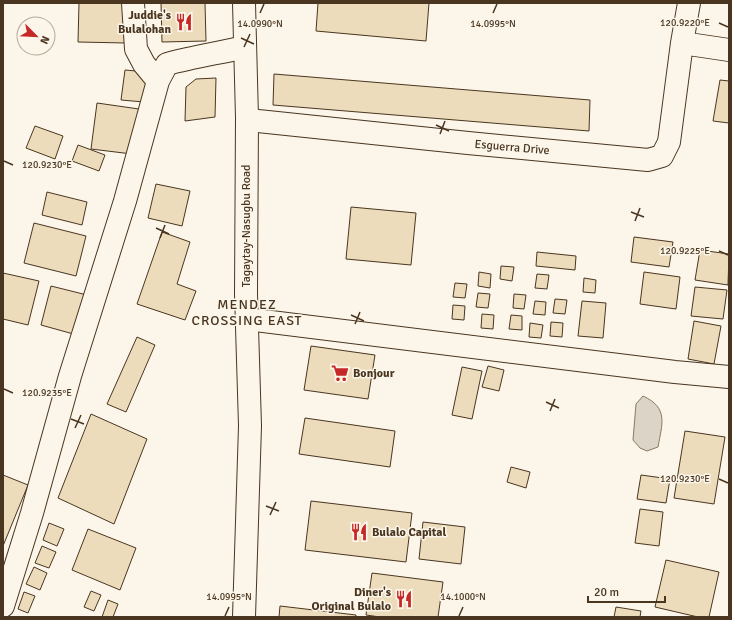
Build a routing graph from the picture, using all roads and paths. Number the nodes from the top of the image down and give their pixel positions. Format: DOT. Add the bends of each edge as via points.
graph roads {
  1 [pos="133,3"];
  2 [pos="244,3"];
  3 [pos="689,3"];
  4 [pos="682,43"];
  5 [pos="245,47"];
  6 [pos="729,50"];
  7 [pos="158,80"];
  8 [pos="247,118"];
  9 [pos="247,319"];
  10 [pos="729,377"];
  11 [pos="3,606"];
  12 [pos="244,617"];
  1 -- 7 [label="street" via="136,49 144,64"];
  2 -- 5 [label="street, Tagaytay-Nasugbu Road"];
  3 -- 4 [label="street, Esguerra Drive"];
  4 -- 6 [label="street"];
  4 -- 8 [label="street, Esguerra Drive" via="669,142 662,156 648,160"];
  5 -- 7 [label="street" via="167,64"];
  5 -- 8 [label="street, Tagaytay-Nasugbu Road"];
  7 -- 11 [label="street" via="125,201 70,376"];
  8 -- 9 [label="street, Tagaytay-Nasugbu Road"];
  9 -- 10 [label="street"];
  9 -- 12 [label="street, Tagaytay-Nasugbu Road" via="249,441"];
}
